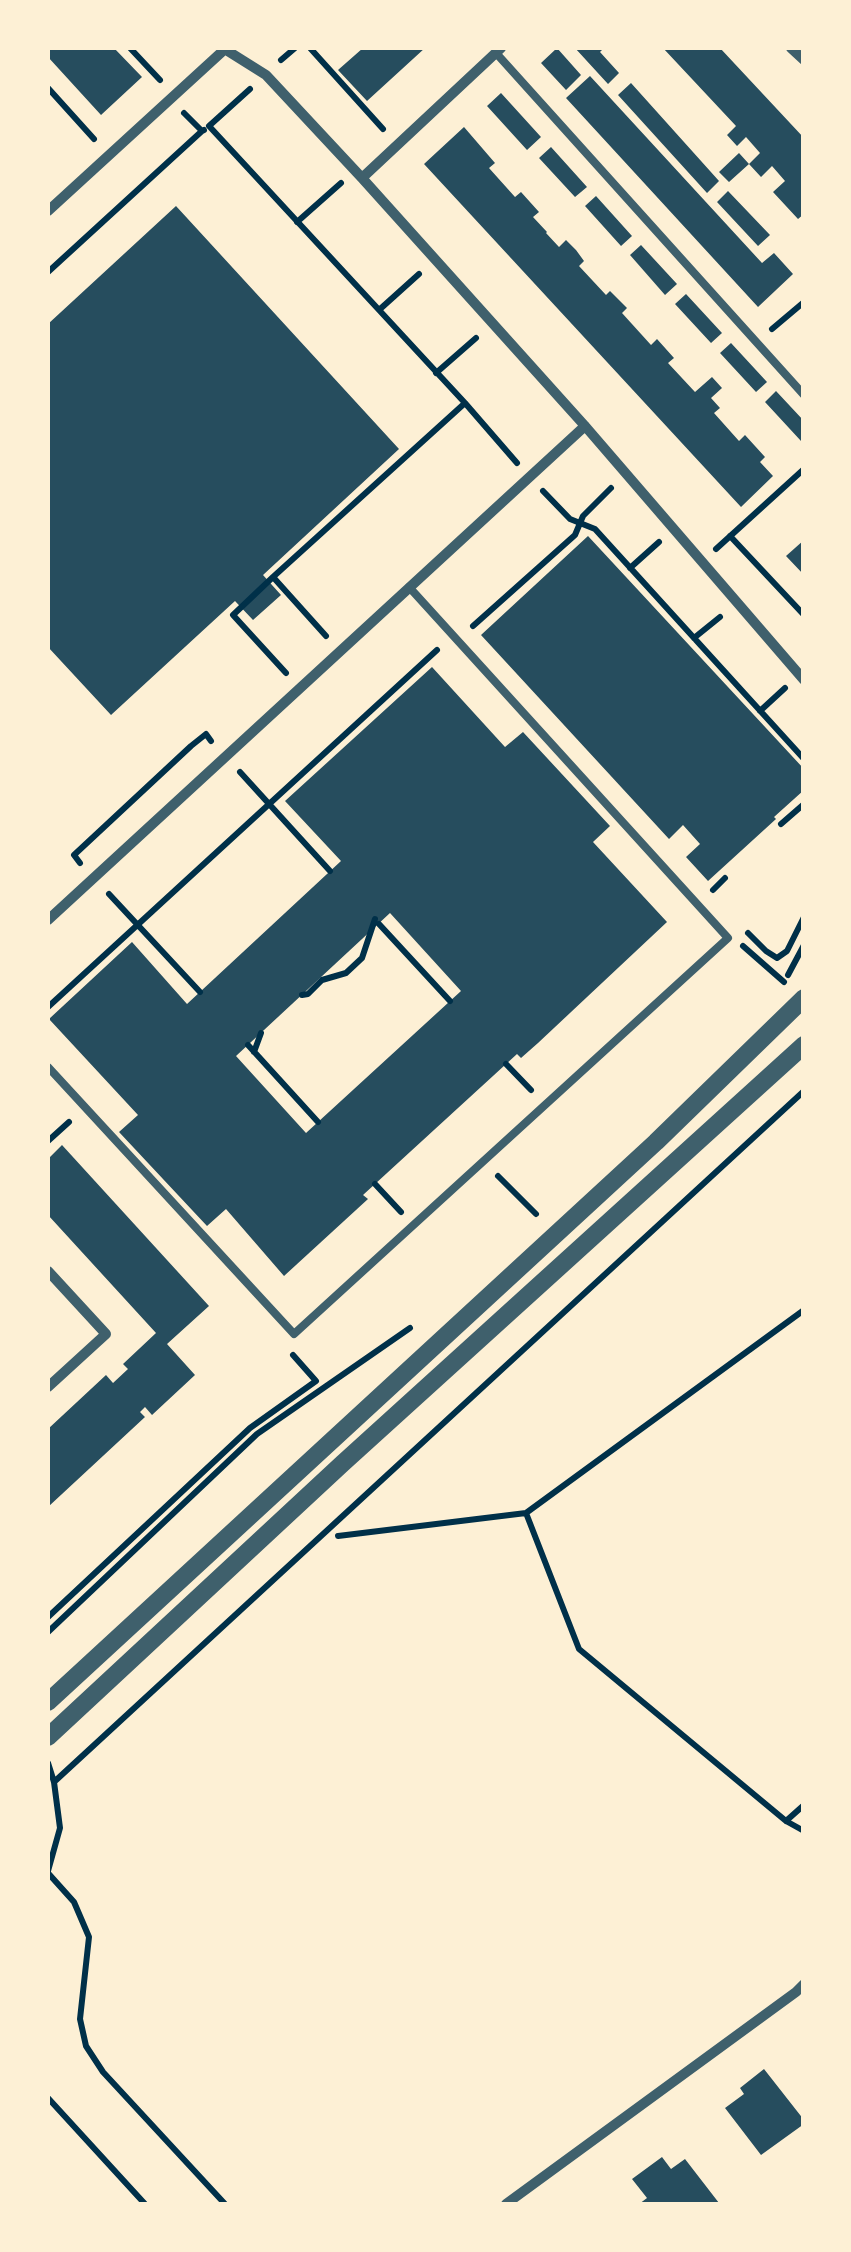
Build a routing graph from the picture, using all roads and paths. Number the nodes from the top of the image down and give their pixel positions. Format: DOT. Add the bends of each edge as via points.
graph roads {
  1 [pos="130,48"];
  2 [pos="224,48"];
  3 [pos="310,48"];
  4 [pos="792,48"];
  5 [pos="499,50"];
  6 [pos="804,60"];
  7 [pos="266,75"];
  8 [pos="48,88"];
  9 [pos="174,95"];
  10 [pos="202,131"];
  11 [pos="397,144"];
  12 [pos="109,155"];
  13 [pos="358,174"];
  14 [pos="48,212"];
  15 [pos="298,222"];
  16 [pos="434,260"];
  17 [pos="48,272"];
  18 [pos="804,302"];
  19 [pos="378,310"];
  20 [pos="491,324"];
  21 [pos="757,343"];
  22 [pos="436,373"];
  23 [pos="804,395"];
  24 [pos="465,403"];
  25 [pos="586,426"];
  26 [pos="804,468"];
  27 [pos="626,473"];
  28 [pos="530,477"];
  29 [pos="581,523"];
  30 [pos="674,528"];
  31 [pos="730,536"];
  32 [pos="702,562"];
  33 [pos="630,568"];
  34 [pos="273,577"];
  35 [pos="409,587"];
  36 [pos="737,602"];
  37 [pos="804,615"];
  38 [pos="455,638"];
  39 [pos="694,638"];
  40 [pos="340,651"];
  41 [pos="804,680"];
  42 [pos="301,687"];
  43 [pos="226,756"];
  44 [pos="804,758"];
  45 [pos="145,790"];
  46 [pos="269,803"];
  47 [pos="804,804"];
  48 [pos="781,824"];
  49 [pos="330,871"];
  50 [pos="94,878"];
  51 [pos="725,878"];
  52 [pos="722,904"];
  53 [pos="804,917"];
  54 [pos="48,920"];
  55 [pos="137,924"];
  56 [pos="743,927"];
  57 [pos="728,938"];
  58 [pos="804,945"];
  59 [pos="200,992"];
  60 [pos="302,995"];
  61 [pos="804,998"];
  62 [pos="450,1002"];
  63 [pos="48,1007"];
  64 [pos="261,1033"];
  65 [pos="804,1046"];
  66 [pos="506,1064"];
  67 [pos="48,1067"];
  68 [pos="804,1090"];
  69 [pos="545,1106"];
  70 [pos="318,1122"];
  71 [pos="484,1162"];
  72 [pos="375,1184"];
  73 [pos="550,1201"];
  74 [pos="414,1226"];
  75 [pos="48,1271"];
  76 [pos="804,1310"];
  77 [pos="414,1325"];
  78 [pos="294,1334"];
  79 [pos="48,1388"];
  80 [pos="526,1512"];
  81 [pos="338,1536"];
  82 [pos="48,1617"];
  83 [pos="48,1632"];
  84 [pos="48,1702"];
  85 [pos="48,1737"];
  86 [pos="48,1763"];
  87 [pos="54,1782"];
  88 [pos="804,1804"];
  89 [pos="786,1821"];
  90 [pos="804,1830"];
  91 [pos="48,1872"];
  92 [pos="804,1984"];
  93 [pos="48,2098"];
  94 [pos="145,2204"];
  95 [pos="225,2204"];
  96 [pos="506,2204"];
  1 -- 9 [label="path"];
  2 -- 7 [label="street"];
  2 -- 9 [label="street"];
  3 -- 11 [label="path"];
  4 -- 6 [label="street"];
  5 -- 11 [label="street"];
  5 -- 21 [label="lane"];
  7 -- 13 [label="street"];
  7 -- 15 [label="path" via="208,126"];
  8 -- 12 [label="path"];
  9 -- 12 [label="street"];
  10 -- 17 [label="path"];
  11 -- 13 [label="street"];
  12 -- 14 [label="street"];
  13 -- 15 [label="path"];
  13 -- 16 [label="street"];
  15 -- 19 [label="path"];
  16 -- 19 [label="path"];
  16 -- 20 [label="street"];
  18 -- 21 [label="path"];
  19 -- 22 [label="path"];
  20 -- 22 [label="path"];
  20 -- 25 [label="street"];
  21 -- 23 [label="lane"];
  22 -- 24 [label="path"];
  24 -- 28 [label="path"];
  24 -- 34 [label="path"];
  25 -- 27 [label="street"];
  25 -- 28 [label="street"];
  26 -- 31 [label="path"];
  27 -- 29 [label="path"];
  27 -- 30 [label="street"];
  28 -- 29 [label="path" via="570,520"];
  28 -- 35 [label="street"];
  29 -- 33 [label="path" via="595,529"];
  29 -- 38 [label="path"];
  30 -- 32 [label="street"];
  30 -- 33 [label="path"];
  31 -- 32 [label="path"];
  31 -- 37 [label="path"];
  32 -- 36 [label="street"];
  33 -- 39 [label="path"];
  34 -- 40 [label="path"];
  34 -- 42 [label="path" via="233,615"];
  35 -- 38 [label="lane"];
  35 -- 40 [label="street"];
  36 -- 39 [label="path"];
  36 -- 41 [label="street"];
  38 -- 46 [label="path"];
  38 -- 57 [label="lane"];
  39 -- 44 [label="path"];
  40 -- 42 [label="street"];
  42 -- 43 [label="street"];
  43 -- 46 [label="path"];
  43 -- 50 [label="street"];
  45 -- 50 [label="path" via="74,856"];
  46 -- 49 [label="path"];
  46 -- 55 [label="path"];
  47 -- 48 [label="path"];
  50 -- 54 [label="street"];
  50 -- 55 [label="path"];
  51 -- 52 [label="path" via="711,892"];
  53 -- 56 [label="path" via="777,958"];
  55 -- 59 [label="path"];
  55 -- 63 [label="path"];
  57 -- 58 [label="path" via="784,982"];
  57 -- 69 [label="lane"];
  60 -- 62 [label="path" via="362,958 377,922"];
  61 -- 84 [label="street"];
  64 -- 70 [label="path" via="251,1049"];
  65 -- 85 [label="street"];
  66 -- 69 [label="path"];
  67 -- 78 [label="lane"];
  68 -- 87 [label="path"];
  69 -- 71 [label="lane"];
  71 -- 73 [label="path" via="536,1214"];
  71 -- 74 [label="lane"];
  72 -- 74 [label="path"];
  74 -- 78 [label="lane"];
  75 -- 79 [label="street" via="106,1334"];
  76 -- 80 [label="path"];
  77 -- 83 [label="path" via="256,1434"];
  78 -- 82 [label="path" via="282,1344 316,1381 250,1428"];
  80 -- 81 [label="path"];
  80 -- 89 [label="path" via="579,1648"];
  86 -- 87 [label="path"];
  87 -- 91 [label="path" via="60,1828"];
  88 -- 89 [label="path"];
  89 -- 90 [label="path"];
  91 -- 95 [label="path" via="74,1902 89,1936 80,2019 86,2046"];
  92 -- 96 [label="street"];
  93 -- 94 [label="path"];
}
